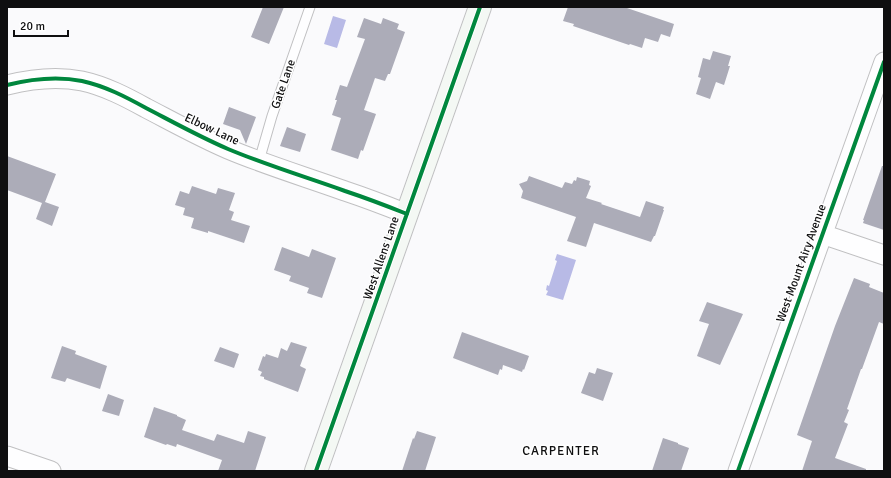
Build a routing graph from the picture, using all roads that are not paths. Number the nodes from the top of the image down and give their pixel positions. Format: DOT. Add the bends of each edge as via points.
graph roads {
  1 [pos="310,7"];
  2 [pos="480,7"];
  3 [pos="884,62"];
  4 [pos="7,85"];
  5 [pos="259,161"];
  6 [pos="407,214"];
  7 [pos="822,234"];
  8 [pos="884,255"];
  9 [pos="7,456"];
  10 [pos="51,471"];
  11 [pos="316,471"];
  12 [pos="738,471"];
  1 -- 5 [label="lane, Gate Lane"];
  2 -- 6 [label="street, West Allens Lane"];
  3 -- 7 [label="street, West Mount Airy Avenue"];
  4 -- 5 [label="street, Elbow Lane" via="31,80 57,79 100,86 228,149"];
  5 -- 6 [label="street, Elbow Lane"];
  6 -- 11 [label="street, West Allens Lane"];
  7 -- 8 [label="street"];
  7 -- 12 [label="street, West Mount Airy Avenue"];
  9 -- 10 [label="street"];
}
